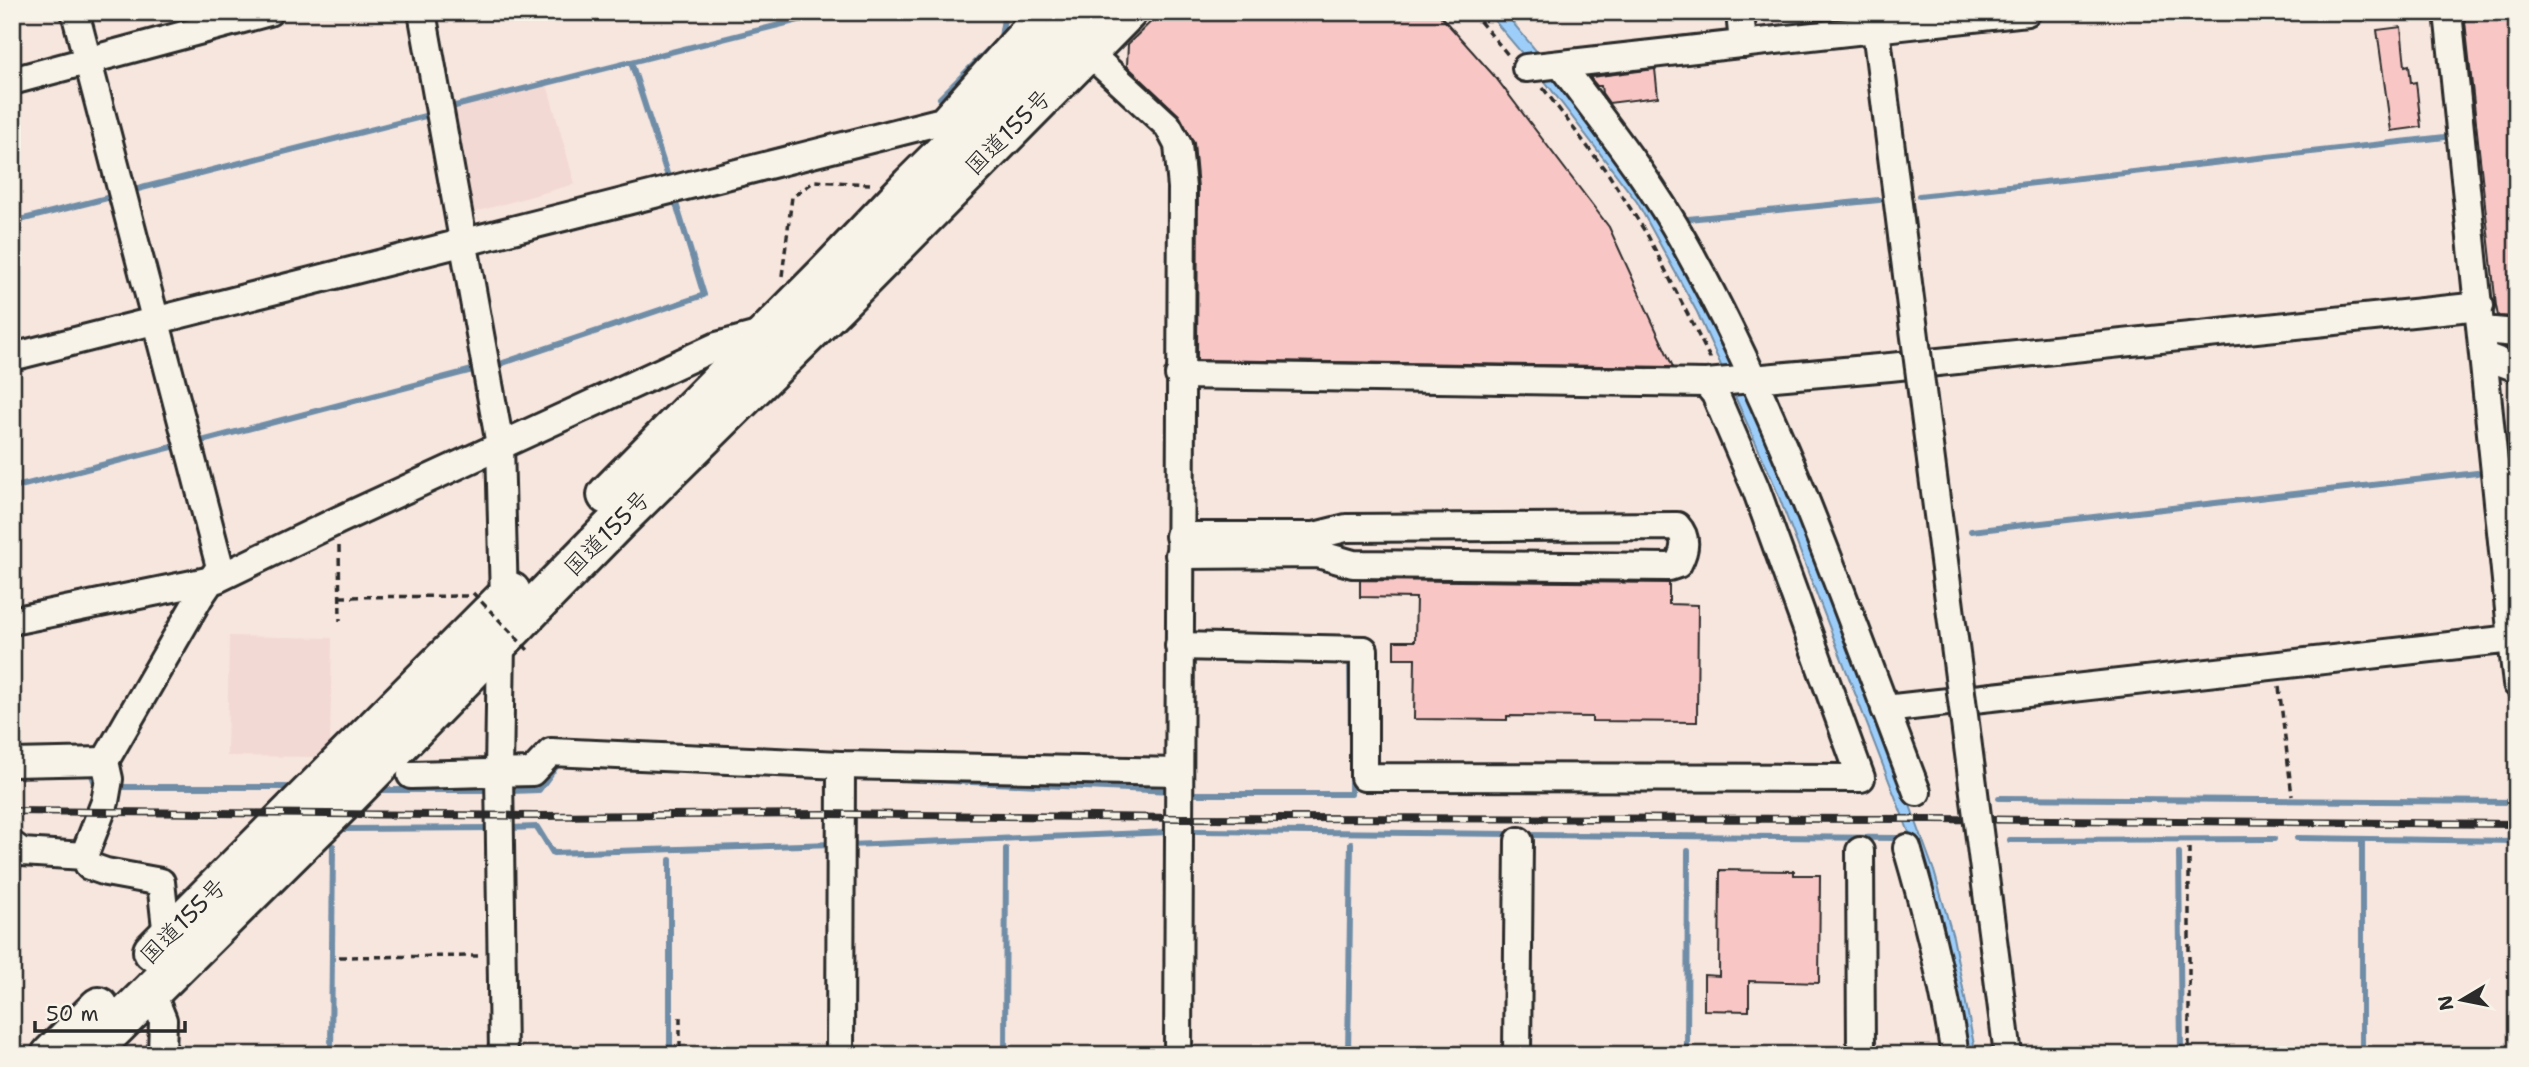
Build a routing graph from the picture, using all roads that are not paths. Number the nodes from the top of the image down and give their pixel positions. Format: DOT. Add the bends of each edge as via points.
graph roads {
  1 [pos="75,12"];
  2 [pos="269,12"];
  3 [pos="422,12"];
  4 [pos="1127,12"];
  5 [pos="1740,12"];
  6 [pos="2027,12"];
  7 [pos="2448,12"];
  8 [pos="1874,21"];
  9 [pos="1065,24"];
  10 [pos="1743,44"];
  11 [pos="88,62"];
  12 [pos="12,81"];
  13 [pos="464,244"];
  14 [pos="157,320"];
  15 [pos="2482,330"];
  16 [pos="766,333"];
  17 [pos="2517,333"];
  18 [pos="12,358"];
  19 [pos="2517,368"];
  20 [pos="1180,375"];
  21 [pos="1751,380"];
  22 [pos="1706,383"];
  23 [pos="500,445"];
  24 [pos="1179,545"];
  25 [pos="210,580"];
  26 [pos="488,596"];
  27 [pos="12,621"];
  28 [pos="2514,638"];
  29 [pos="514,645"];
  30 [pos="1179,646"];
  31 [pos="2517,684"];
  32 [pos="1885,709"];
  33 [pos="105,761"];
  34 [pos="12,763"];
  35 [pos="841,765"];
  36 [pos="1179,772"];
  37 [pos="499,774"];
  38 [pos="411,775"];
  39 [pos="1916,792"];
  40 [pos="1519,841"];
  41 [pos="12,845"];
  42 [pos="1907,848"];
  43 [pos="1860,850"];
  44 [pos="84,856"];
  45 [pos="167,937"];
  46 [pos="151,990"];
  47 [pos="51,1055"];
  48 [pos="87,1055"];
  49 [pos="162,1055"];
  50 [pos="503,1055"];
  51 [pos="840,1055"];
  52 [pos="1178,1055"];
  53 [pos="1517,1055"];
  54 [pos="1861,1055"];
  55 [pos="1955,1055"];
  56 [pos="2008,1055"];
  1 -- 11 [label="street"];
  2 -- 11 [label="street"];
  3 -- 13 [label="street"];
  4 -- 9 [label="highway, 国道155号"];
  5 -- 10 [label="street"];
  6 -- 8 [label="street"];
  7 -- 15 [label="street"];
  8 -- 10 [label="street"];
  8 -- 56 [label="street, bridge"];
  9 -- 13 [label="street" via="942,121"];
  9 -- 16 [label="highway, 国道155号"];
  9 -- 20 [label="street" via="1168,126 1178,145 1182,188"];
  9 -- 29 [label="highway, 国道155号"];
  10 -- 21 [label="street" via="1543,66 1632,160 1685,243"];
  11 -- 12 [label="street"];
  11 -- 14 [label="street"];
  13 -- 14 [label="street"];
  13 -- 23 [label="street"];
  14 -- 18 [label="street"];
  14 -- 25 [label="street" via="220,567"];
  15 -- 17 [label="street"];
  15 -- 19 [label="street"];
  15 -- 21 [label="street"];
  15 -- 28 [label="street"];
  16 -- 23 [label="street" via="717,346"];
  16 -- 26 [label="highway, 国道155号"];
  20 -- 22 [label="street"];
  20 -- 24 [label="street"];
  21 -- 22 [label="street"];
  21 -- 32 [label="street" via="1786,450"];
  22 -- 30 [label="street" via="1756,489 1861,778 1364,777 1364,650"];
  23 -- 25 [label="street"];
  23 -- 26 [label="street"];
  24 -- 24 [label="street" via="1314,536 1346,528 1677,526 1683,532 1684,553 1678,564 1669,566 1353,564 1318,554"];
  24 -- 30 [label="street"];
  25 -- 27 [label="street"];
  25 -- 33 [label="street"];
  26 -- 45 [label="highway, 国道155号"];
  28 -- 31 [label="street"];
  28 -- 32 [label="street"];
  29 -- 37 [label="street"];
  29 -- 46 [label="highway, 国道155号" via="342,803"];
  30 -- 36 [label="street"];
  32 -- 39 [label="street"];
  33 -- 34 [label="street"];
  33 -- 44 [label="street" via="109,779 105,802"];
  35 -- 36 [label="street"];
  35 -- 37 [label="street" via="551,752 533,772"];
  35 -- 51 [label="street"];
  36 -- 52 [label="street"];
  37 -- 38 [label="street"];
  37 -- 50 [label="street"];
  40 -- 53 [label="street"];
  41 -- 44 [label="street" via="22,852"];
  42 -- 55 [label="street" via="1924,904"];
  43 -- 54 [label="street"];
  44 -- 45 [label="street" via="89,866 106,872 161,882"];
  45 -- 47 [label="highway, 国道155号"];
  46 -- 48 [label="highway, 国道155号"];
  46 -- 49 [label="street" via="163,1020"];
}
